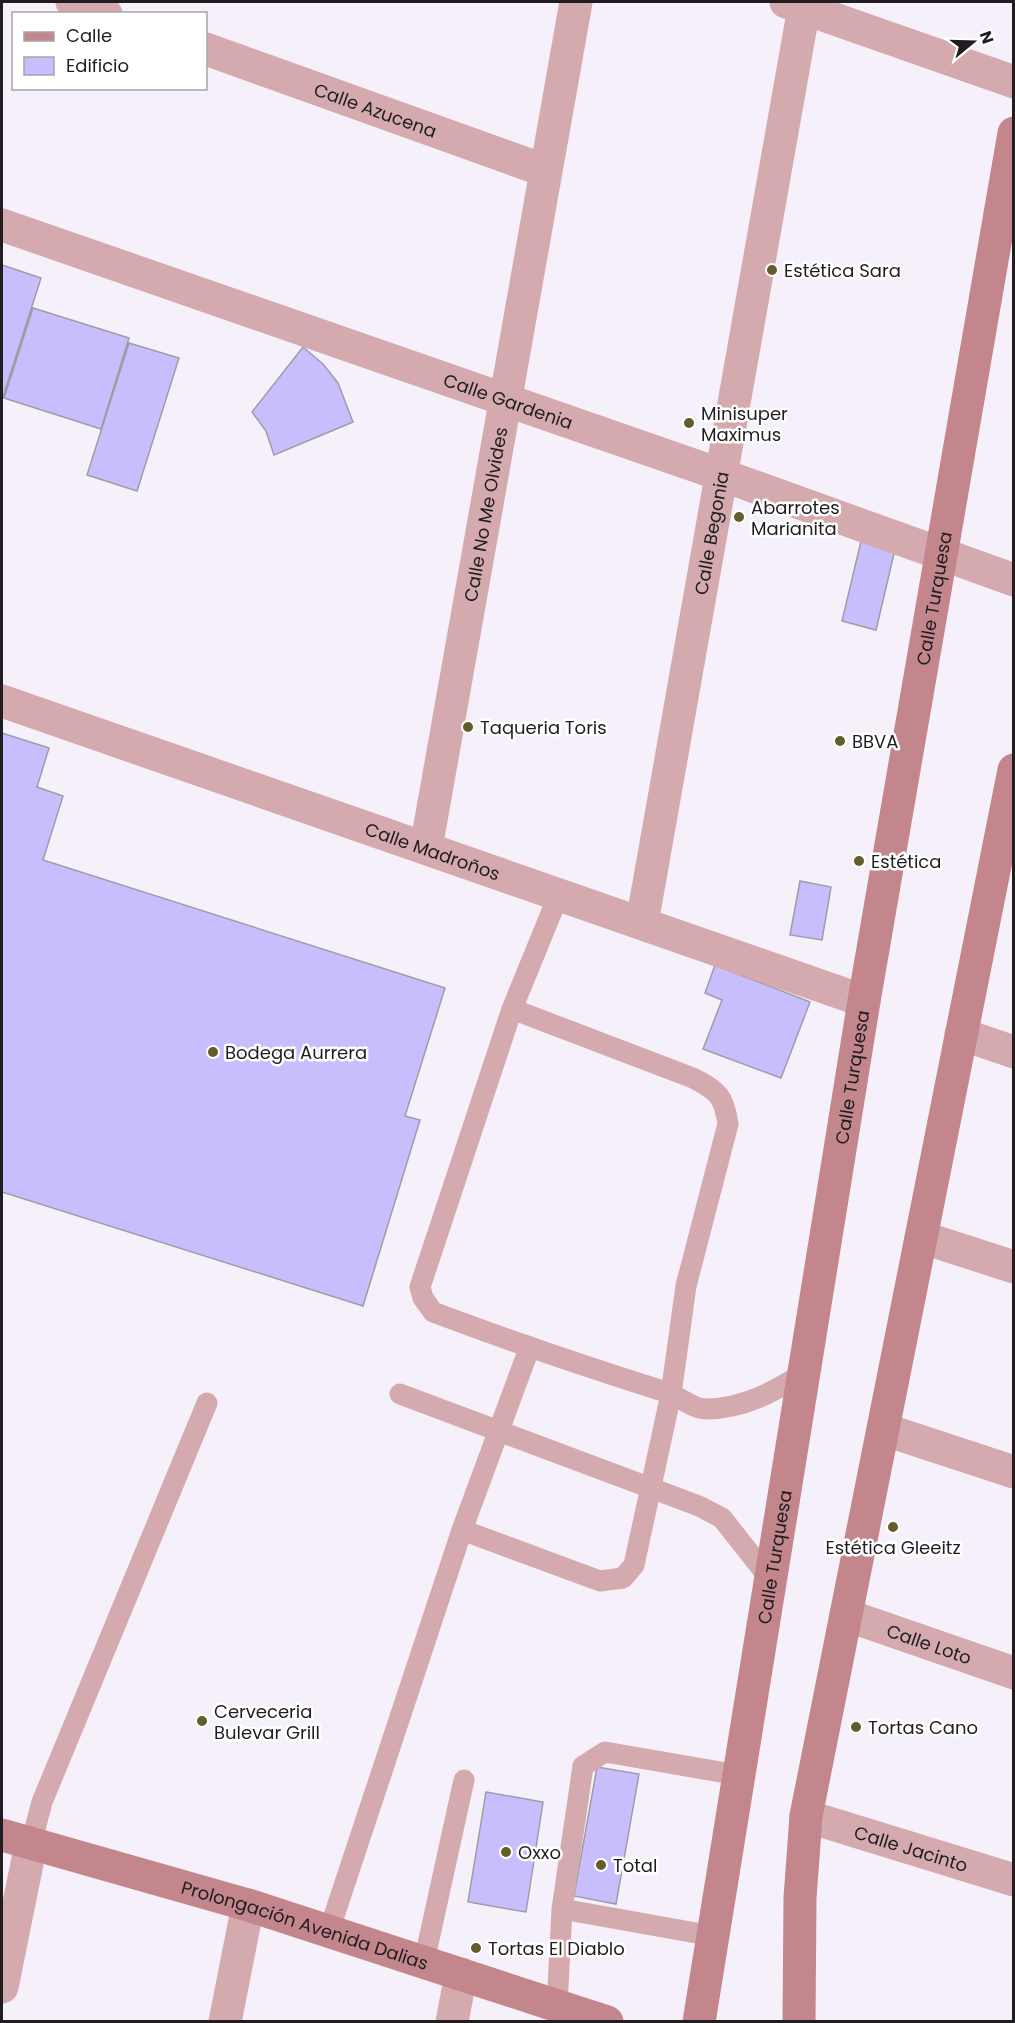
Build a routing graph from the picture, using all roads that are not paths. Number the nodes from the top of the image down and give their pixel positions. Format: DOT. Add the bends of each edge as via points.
graph roads {
  1 [pos="72,2"];
  2 [pos="576,2"];
  3 [pos="799,4"];
  4 [pos="100,12"];
  5 [pos="207,49"];
  6 [pos="1014,82"];
  7 [pos="1014,133"];
  8 [pos="546,171"];
  9 [pos="2,225"];
  10 [pos="505,399"];
  11 [pos="722,475"];
  12 [pos="941,552"];
  13 [pos="1014,580"];
  14 [pos="2,701"];
  15 [pos="1014,770"];
  16 [pos="1009,817"];
  17 [pos="426,848"];
  18 [pos="560,894"];
  19 [pos="642,923"];
  20 [pos="864,1001"];
  21 [pos="512,1009"];
  22 [pos="962,1034"];
  23 [pos="1014,1052"];
  24 [pos="921,1237"];
  25 [pos="1014,1267"];
  26 [pos="529,1349"];
  27 [pos="804,1373"];
  28 [pos="400,1394"];
  29 [pos="671,1394"];
  30 [pos="207,1403"];
  31 [pos="883,1429"];
  32 [pos="497,1432"];
  33 [pos="1014,1472"];
  34 [pos="649,1488"];
  35 [pos="462,1530"];
  36 [pos="770,1579"];
  37 [pos="846,1615"];
  38 [pos="1014,1673"];
  39 [pos="738,1775"];
  40 [pos="464,1780"];
  41 [pos="806,1816"];
  42 [pos="16,1839"];
  43 [pos="1014,1880"];
  44 [pos="248,1905"];
  45 [pos="562,1909"];
  46 [pos="329,1931"];
  47 [pos="712,1936"];
  48 [pos="424,1962"];
  49 [pos="461,1974"];
  50 [pos="2,1987"];
  51 [pos="557,2006"];
  52 [pos="225,2022"];
  53 [pos="452,2022"];
  54 [pos="607,2022"];
  55 [pos="699,2022"];
  56 [pos="800,2022"];
  1 -- 4 [label="street"];
  2 -- 8 [label="street, Calle No Me Olvides"];
  3 -- 6 [label="street"];
  3 -- 11 [label="street, Calle Begonia"];
  5 -- 8 [label="street, Calle Azucena"];
  7 -- 12 [label="main road, Calle Turquesa"];
  8 -- 10 [label="street, Calle No Me Olvides"];
  9 -- 10 [label="street, Calle Gardenia"];
  10 -- 11 [label="street, Calle Gardenia"];
  10 -- 17 [label="street, Calle No Me Olvides"];
  11 -- 12 [label="street, Calle Gardenia"];
  11 -- 19 [label="street, Calle Begonia"];
  12 -- 13 [label="street, Calle Gardenia"];
  12 -- 20 [label="main road, Calle Turquesa"];
  14 -- 17 [label="street, Calle Madroños"];
  15 -- 16 [label="main road"];
  16 -- 22 [label="main road"];
  17 -- 18 [label="street, Calle Madroños"];
  18 -- 19 [label="street, Calle Madroños"];
  18 -- 21 [label="lane"];
  19 -- 20 [label="street, Calle Madroños"];
  20 -- 27 [label="main road, Calle Turquesa"];
  21 -- 26 [label="lane" via="420,1287 433,1312"];
  21 -- 29 [label="lane" via="693,1078 713,1088 725,1102 728,1124 686,1286"];
  22 -- 23 [label="street"];
  22 -- 24 [label="main road"];
  24 -- 25 [label="street"];
  24 -- 31 [label="main road"];
  26 -- 29 [label="lane"];
  26 -- 32 [label="lane"];
  27 -- 29 [label="lane" via="771,1394 740,1406 704,1410"];
  27 -- 36 [label="main road, Calle Turquesa"];
  28 -- 32 [label="lane"];
  29 -- 34 [label="lane"];
  30 -- 42 [label="lane" via="42,1802"];
  31 -- 33 [label="street"];
  31 -- 37 [label="main road"];
  32 -- 34 [label="lane"];
  32 -- 35 [label="lane"];
  34 -- 35 [label="lane" via="634,1565 623,1578 600,1581"];
  34 -- 36 [label="lane" via="722,1518"];
  35 -- 46 [label="lane"];
  36 -- 39 [label="main road, Calle Turquesa"];
  37 -- 38 [label="street, Calle Loto"];
  37 -- 41 [label="main road"];
  39 -- 45 [label="lane" via="605,1752 583,1766"];
  39 -- 47 [label="main road, Calle Turquesa"];
  40 -- 48 [label="lane"];
  41 -- 43 [label="street, Calle Jacinto"];
  41 -- 56 [label="main road" via="800,1898"];
  42 -- 44 [label="main road, Prolongación Avenida Dalias"];
  42 -- 50 [label="street"];
  44 -- 46 [label="main road, Prolongación Avenida Dalias"];
  44 -- 52 [label="street"];
  45 -- 47 [label="lane"];
  45 -- 51 [label="lane"];
  46 -- 48 [label="main road, Prolongación Avenida Dalias"];
  47 -- 55 [label="main road, Calle Turquesa"];
  48 -- 49 [label="main road, Prolongación Avenida Dalias"];
  49 -- 51 [label="main road, Prolongación Avenida Dalias"];
  49 -- 53 [label="street"];
  51 -- 54 [label="main road, Prolongación Avenida Dalias"];
}
